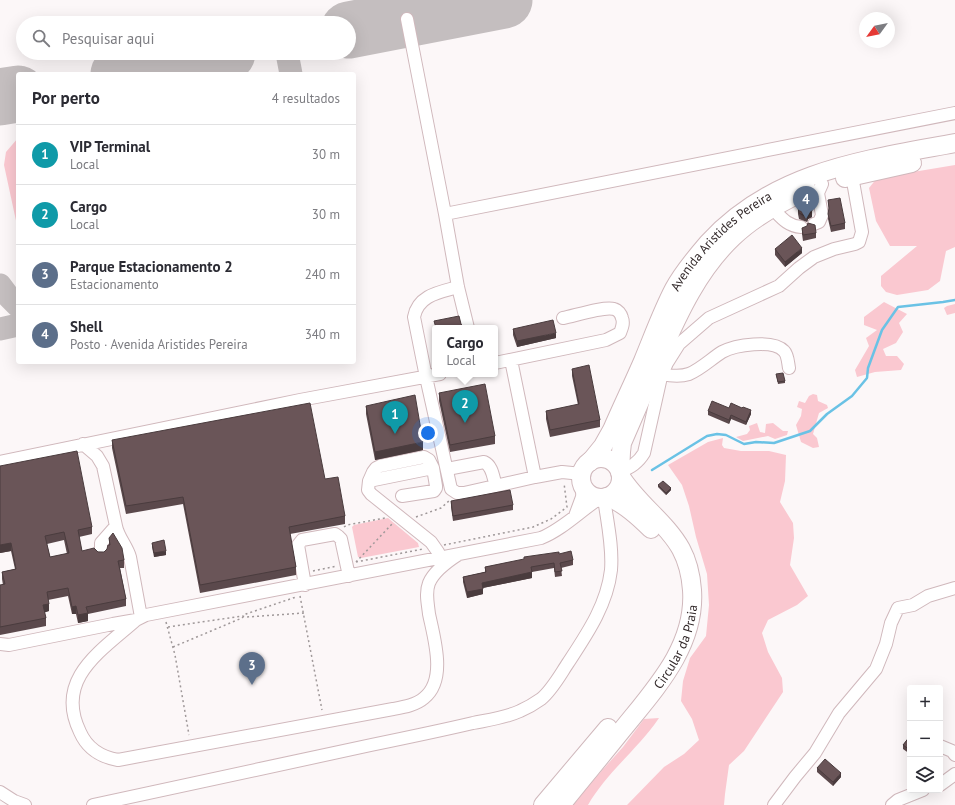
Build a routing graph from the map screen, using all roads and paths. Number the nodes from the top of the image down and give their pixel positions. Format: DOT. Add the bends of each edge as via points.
graph roads {
  1 [pos="407,19"];
  2 [pos="955,113"];
  3 [pos="955,143"];
  4 [pos="955,155"];
  5 [pos="852,176"];
  6 [pos="822,184"];
  7 [pos="772,208"];
  8 [pos="445,214"];
  9 [pos="814,224"];
  10 [pos="801,227"];
  11 [pos="458,287"];
  12 [pos="563,318"];
  13 [pos="467,325"];
  14 [pos="511,360"];
  15 [pos="498,362"];
  16 [pos="789,368"];
  17 [pos="662,374"];
  18 [pos="432,376"];
  19 [pos="426,377"];
  20 [pos="83,444"];
  21 [pos="0,462"];
  22 [pos="433,468"];
  23 [pos="447,469"];
  24 [pos="585,473"];
  25 [pos="621,475"];
  26 [pos="535,477"];
  27 [pos="369,481"];
  28 [pos="496,486"];
  29 [pos="457,493"];
  30 [pos="402,496"];
  31 [pos="603,498"];
  32 [pos="391,516"];
  33 [pos="574,517"];
  34 [pos="414,518"];
  35 [pos="395,520"];
  36 [pos="347,525"];
  37 [pos="116,526"];
  38 [pos="101,553"];
  39 [pos="459,554"];
  40 [pos="440,558"];
  41 [pos="356,562"];
  42 [pos="412,564"];
  43 [pos="349,576"];
  44 [pos="431,578"];
  45 [pos="955,588"];
  46 [pos="302,593"];
  47 [pos="164,612"];
  48 [pos="304,613"];
  49 [pos="244,616"];
  50 [pos="139,619"];
  51 [pos="113,624"];
  52 [pos="168,627"];
  53 [pos="118,635"];
  54 [pos="0,644"];
  55 [pos="173,647"];
  56 [pos="322,710"];
  57 [pos="189,735"];
  58 [pos="943,747"];
  59 [pos="955,755"];
  60 [pos="955,774"];
  61 [pos="943,783"];
  62 [pos="0,792"];
  63 [pos="916,793"];
  64 [pos="25,805"];
  65 [pos="93,805"];
  66 [pos="544,805"];
  67 [pos="561,805"];
  68 [pos="774,805"];
  69 [pos="892,805"];
  1 -- 8 [label="street"];
  2 -- 8 [label="street"];
  3 -- 24 [label="highway, Avenida Aristides Pereira" via="872,158 809,176 773,192 745,210 716,234 675,288 612,430"];
  4 -- 5 [label="highway, Avenida Aristides Pereira"];
  5 -- 6 [label="highway, Avenida Aristides Pereira"];
  5 -- 17 [label="street" via="862,232 859,242 814,257 779,286 710,318 679,344"];
  6 -- 7 [label="highway, Avenida Aristides Pereira"];
  6 -- 9 [label="street" via="818,193 822,215 819,222"];
  7 -- 10 [label="street" via="784,222 793,227"];
  7 -- 25 [label="highway, Avenida Aristides Pereira" via="733,237 701,274 680,309 622,443"];
  8 -- 11 [label="street"];
  11 -- 13 [label="street"];
  11 -- 19 [label="street" via="427,297 416,310 414,317"];
  12 -- 14 [label="street" via="612,308 622,316 623,324 620,333 606,340"];
  14 -- 15 [label="street"];
  14 -- 26 [label="street"];
  16 -- 17 [label="street" via="786,352 781,348 750,344 728,350 689,374"];
  17 -- 25 [label="street" via="644,453 640,460"];
  18 -- 19 [label="street"];
  19 -- 20 [label="street"];
  19 -- 23 [label="street"];
  20 -- 21 [label="street"];
  20 -- 37 [label="street" via="103,466"];
  22 -- 27 [label="street"];
  22 -- 27 [label="street" via="424,457 380,466 373,472"];
  22 -- 30 [label="street" via="436,486 434,491"];
  23 -- 28 [label="street" via="487,463"];
  23 -- 29 [label="street" via="451,489"];
  24 -- 25 [label="highway" via="595,459 606,459 615,464"];
  24 -- 26 [label="street" via="562,472"];
  24 -- 31 [label="highway" via="589,493 594,497"];
  24 -- 33 [label="street" via="582,497"];
  25 -- 31 [label="highway" via="616,492"];
  25 -- 67 [label="highway, Circular da Praia" via="632,494 672,535 681,550 691,580 692,612 689,628 680,649 663,677"];
  26 -- 28 [label="street"];
  27 -- 40 [label="street" via="368,490 371,494 431,542"];
  28 -- 29 [label="street" via="464,494"];
  29 -- 34 [label="path" via="441,508"];
  31 -- 33 [label="street"];
  31 -- 65 [label="street" via="611,551 610,576 604,599 589,630 554,685 531,705 501,717"];
  31 -- 66 [label="highway, Circular da Praia" via="620,504 645,524 671,556 680,582 681,607 678,626 655,670"];
  32 -- 36 [label="path"];
  33 -- 39 [label="street" via="553,533 541,538"];
  35 -- 41 [label="path"];
  37 -- 38 [label="street" via="101,543"];
  37 -- 50 [label="street" via="128,552"];
  39 -- 40 [label="street"];
  39 -- 44 [label="street"];
  40 -- 42 [label="street"];
  42 -- 43 [label="street"];
  42 -- 44 [label="street" via="427,569"];
  43 -- 46 [label="street"];
  43 -- 46 [label="street" via="341,539 338,536 335,534 302,540 298,545"];
  44 -- 53 [label="street" via="427,596 437,673 429,694 418,702 393,709 118,760 102,756 86,743 77,728 73,703 75,685 84,668"];
  45 -- 68 [label="street" via="928,596 913,605 898,608 876,669 839,713 815,753"];
  46 -- 47 [label="street"];
  46 -- 48 [label="path"];
  46 -- 49 [label="path"];
  47 -- 50 [label="street"];
  47 -- 52 [label="path"];
  48 -- 49 [label="path"];
  48 -- 56 [label="path"];
  49 -- 52 [label="path"];
  49 -- 55 [label="path"];
  50 -- 51 [label="street"];
  50 -- 53 [label="street"];
  51 -- 53 [label="street"];
  51 -- 54 [label="street" via="9,645"];
  52 -- 55 [label="path"];
  55 -- 57 [label="path"];
  58 -- 59 [label="street"];
  60 -- 61 [label="street"];
  62 -- 64 [label="street"];
  63 -- 69 [label="street"];
}
